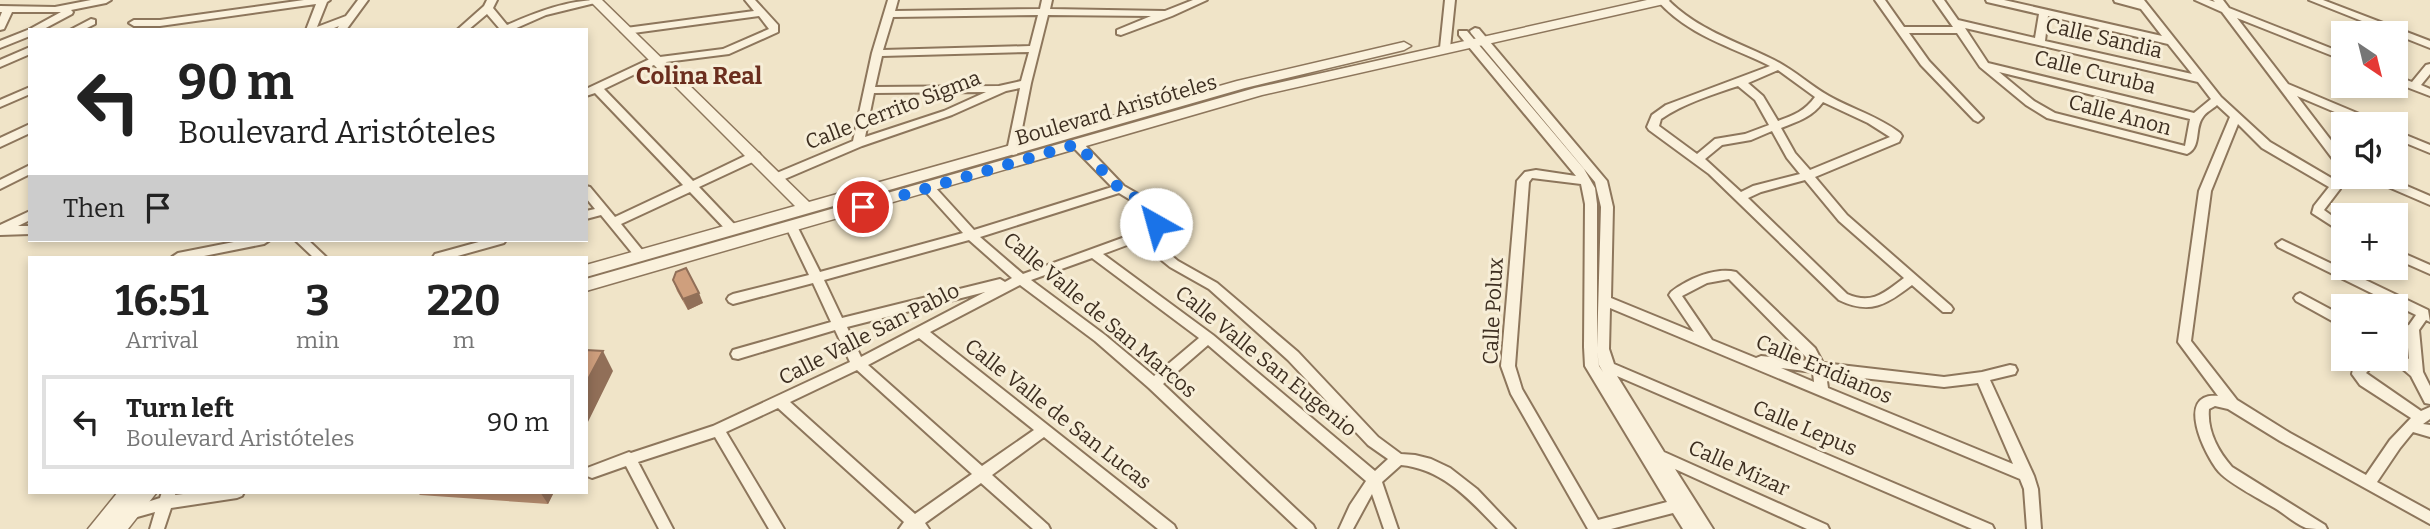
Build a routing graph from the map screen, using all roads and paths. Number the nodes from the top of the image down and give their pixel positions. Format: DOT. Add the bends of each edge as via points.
graph roads {
  1 [pos="106,0"];
  2 [pos="324,0"];
  3 [pos="363,0"];
  4 [pos="595,0"];
  5 [pos="750,0"];
  6 [pos="893,0"];
  7 [pos="1047,0"];
  8 [pos="1202,0"];
  9 [pos="1450,0"];
  10 [pos="1616,0"];
  11 [pos="1880,0"];
  12 [pos="1939,0"];
  13 [pos="1991,0"];
  14 [pos="2119,0"];
  15 [pos="2200,0"];
  16 [pos="2314,0"];
  17 [pos="1660,1"];
  18 [pos="90,2"];
  19 [pos="2142,3"];
  20 [pos="267,4"];
  21 [pos="490,4"];
  22 [pos="1186,4"];
  23 [pos="2222,5"];
  24 [pos="4,9"];
  25 [pos="2044,12"];
  26 [pos="761,13"];
  27 [pos="1044,13"];
  28 [pos="888,14"];
  29 [pos="1168,14"];
  30 [pos="349,17"];
  31 [pos="91,22"];
  32 [pos="134,23"];
  33 [pos="160,23"];
  34 [pos="1959,26"];
  35 [pos="0,27"];
  36 [pos="38,28"];
  37 [pos="79,28"];
  38 [pos="153,28"];
  39 [pos="312,28"];
  40 [pos="324,28"];
  41 [pos="342,28"];
  42 [pos="464,28"];
  43 [pos="503,28"];
  44 [pos="506,28"];
  45 [pos="1900,30"];
  46 [pos="625,31"];
  47 [pos="1121,32"];
  48 [pos="28,33"];
  49 [pos="1473,37"];
  50 [pos="1445,42"];
  51 [pos="2174,42"];
  52 [pos="2040,43"];
  53 [pos="0,46"];
  54 [pos="2430,46"];
  55 [pos="1034,49"];
  56 [pos="28,51"];
  57 [pos="2331,52"];
  58 [pos="877,53"];
  59 [pos="656,60"];
  60 [pos="0,64"];
  61 [pos="1984,65"];
  62 [pos="1778,66"];
  63 [pos="2430,67"];
  64 [pos="2202,80"];
  65 [pos="1026,83"];
  66 [pos="1741,83"];
  67 [pos="2408,84"];
  68 [pos="2281,85"];
  69 [pos="2414,87"];
  70 [pos="1003,88"];
  71 [pos="868,90"];
  72 [pos="28,91"];
  73 [pos="592,91"];
  74 [pos="2430,93"];
  75 [pos="1821,96"];
  76 [pos="2217,99"];
  77 [pos="0,104"];
  78 [pos="2344,112"];
  79 [pos="2196,117"];
  80 [pos="2235,117"];
  81 [pos="1978,118"];
  82 [pos="1775,127"];
  83 [pos="28,129"];
  84 [pos="2408,140"];
  85 [pos="858,143"];
  86 [pos="0,144"];
  87 [pos="1077,144"];
  88 [pos="2331,148"];
  89 [pos="2430,149"];
  90 [pos="1013,151"];
  91 [pos="755,156"];
  92 [pos="1698,159"];
  93 [pos="28,170"];
  94 [pos="1809,175"];
  95 [pos="776,178"];
  96 [pos="1585,181"];
  97 [pos="926,182"];
  98 [pos="2331,183"];
  99 [pos="0,185"];
  100 [pos="690,186"];
  101 [pos="1120,189"];
  102 [pos="2334,189"];
  103 [pos="2403,189"];
  104 [pos="588,192"];
  105 [pos="1740,197"];
  106 [pos="2430,201"];
  107 [pos="1591,204"];
  108 [pos="1607,207"];
  109 [pos="807,209"];
  110 [pos="603,211"];
  111 [pos="588,215"];
  112 [pos="28,216"];
  113 [pos="614,223"];
  114 [pos="2331,223"];
  115 [pos="792,227"];
  116 [pos="28,230"];
  117 [pos="733,230"];
  118 [pos="0,231"];
  119 [pos="971,235"];
  120 [pos="1140,236"];
  121 [pos="302,242"];
  122 [pos="483,242"];
  123 [pos="236,243"];
  124 [pos="2282,244"];
  125 [pos="1092,252"];
  126 [pos="182,256"];
  127 [pos="319,256"];
  128 [pos="442,256"];
  129 [pos="634,258"];
  130 [pos="2408,260"];
  131 [pos="588,264"];
  132 [pos="588,270"];
  133 [pos="2430,270"];
  134 [pos="815,278"];
  135 [pos="1912,278"];
  136 [pos="1021,279"];
  137 [pos="588,284"];
  138 [pos="2300,298"];
  139 [pos="733,299"];
  140 [pos="1605,301"];
  141 [pos="1947,309"];
  142 [pos="2331,315"];
  143 [pos="2427,315"];
  144 [pos="839,324"];
  145 [pos="2413,329"];
  146 [pos="2408,330"];
  147 [pos="920,332"];
  148 [pos="1208,338"];
  149 [pos="1707,342"];
  150 [pos="738,354"];
  151 [pos="1752,360"];
  152 [pos="858,364"];
  153 [pos="1606,366"];
  154 [pos="2408,366"];
  155 [pos="1819,367"];
  156 [pos="2010,370"];
  157 [pos="2360,371"];
  158 [pos="2416,372"];
  159 [pos="1982,377"];
  160 [pos="1154,384"];
  161 [pos="1822,392"];
  162 [pos="2430,399"];
  163 [pos="780,402"];
  164 [pos="2232,404"];
  165 [pos="2421,419"];
  166 [pos="1045,429"];
  167 [pos="718,430"];
  168 [pos="2430,431"];
  169 [pos="1639,446"];
  170 [pos="1660,456"];
  171 [pos="629,458"];
  172 [pos="1398,459"];
  173 [pos="592,472"];
  174 [pos="981,475"];
  175 [pos="2027,476"];
  176 [pos="1375,482"];
  177 [pos="2368,484"];
  178 [pos="127,494"];
  179 [pos="146,494"];
  180 [pos="209,494"];
  181 [pos="167,497"];
  182 [pos="1676,506"];
  183 [pos="130,513"];
  184 [pos="2430,518"];
  185 [pos="914,527"];
  186 [pos="1595,528"];
  187 [pos="97,529"];
  188 [pos="117,529"];
  189 [pos="157,529"];
  190 [pos="666,529"];
  191 [pos="777,529"];
  192 [pos="1042,529"];
  193 [pos="1168,529"];
  194 [pos="1308,529"];
  195 [pos="1346,529"];
  196 [pos="1391,529"];
  197 [pos="1508,529"];
  198 [pos="1691,529"];
  199 [pos="1706,529"];
  200 [pos="1822,529"];
  201 [pos="1987,529"];
  202 [pos="2034,529"];
  203 [pos="2320,529"];
  1 -- 18 [label="street"];
  2 -- 20 [label="street"];
  2 -- 39 [label="street"];
  3 -- 30 [label="street"];
  4 -- 44 [label="street" via="542,13"];
  4 -- 46 [label="street"];
  5 -- 26 [label="street"];
  6 -- 28 [label="street"];
  7 -- 27 [label="street"];
  8 -- 22 [label="street"];
  9 -- 50 [label="street"];
  10 -- 49 [label="street, Boulevard Aristóteles"];
  11 -- 45 [label="street"];
  12 -- 34 [label="street, Calle Anon"];
  13 -- 25 [label="street"];
  14 -- 19 [label="street"];
  15 -- 23 [label="street"];
  16 -- 54 [label="street"];
  17 -- 49 [label="street, Boulevard Aristóteles"];
  17 -- 62 [label="street" via="1694,29"];
  18 -- 24 [label="street" via="55,10"];
  18 -- 36 [label="street"];
  19 -- 51 [label="street"];
  20 -- 33 [label="street"];
  21 -- 42 [label="street"];
  21 -- 43 [label="street"];
  22 -- 29 [label="street"];
  23 -- 57 [label="street"];
  23 -- 68 [label="street"];
  24 -- 35 [label="street"];
  25 -- 51 [label="street"];
  25 -- 52 [label="street"];
  26 -- 46 [label="street"];
  26 -- 59 [label="street" via="774,30 755,40 713,55"];
  27 -- 28 [label="street"];
  27 -- 29 [label="street"];
  27 -- 55 [label="street"];
  28 -- 58 [label="street"];
  29 -- 47 [label="street"];
  30 -- 40 [label="street"];
  30 -- 41 [label="street"];
  31 -- 37 [label="street"];
  32 -- 33 [label="street"];
  33 -- 38 [label="street"];
  34 -- 45 [label="street, Calle Sandia"];
  34 -- 52 [label="street, Calle Sandia"];
  34 -- 61 [label="street, Calle Anon"];
  45 -- 81 [label="street"];
  46 -- 59 [label="street"];
  48 -- 53 [label="street"];
  49 -- 50 [label="street, Boulevard Aristóteles"];
  49 -- 96 [label="street"];
  49 -- 108 [label="street" via="1595,171"];
  50 -- 87 [label="street, Boulevard Aristóteles"];
  50 -- 90 [label="street, Boulevard Aristóteles" via="1242,84"];
  51 -- 64 [label="street"];
  52 -- 64 [label="street, Calle Sandia"];
  55 -- 58 [label="street"];
  55 -- 65 [label="street"];
  56 -- 60 [label="street"];
  58 -- 71 [label="street"];
  59 -- 73 [label="street"];
  59 -- 91 [label="street"];
  61 -- 79 [label="street, Calle Curuba"];
  61 -- 79 [label="street, Calle Anon" via="2051,116 2179,150 2190,147"];
  62 -- 66 [label="street"];
  62 -- 75 [label="street"];
  63 -- 69 [label="street"];
  64 -- 76 [label="street"];
  65 -- 70 [label="street, Calle Cerrito Sigma"];
  65 -- 90 [label="street"];
  66 -- 82 [label="street" via="1759,98"];
  66 -- 92 [label="street" via="1682,100 1653,121 1662,135"];
  67 -- 69 [label="street"];
  68 -- 78 [label="street"];
  68 -- 88 [label="street"];
  69 -- 74 [label="street"];
  70 -- 71 [label="street"];
  70 -- 85 [label="street, Calle Cerrito Sigma" via="935,118"];
  71 -- 85 [label="street"];
  72 -- 77 [label="street"];
  73 -- 100 [label="street"];
  75 -- 82 [label="street" via="1811,110"];
  75 -- 94 [label="street" via="1896,136"];
  76 -- 79 [label="street"];
  76 -- 80 [label="street"];
  80 -- 98 [label="street" via="2266,145"];
  80 -- 164 [label="street" via="2205,191 2184,342"];
  82 -- 92 [label="street" via="1719,142"];
  82 -- 94 [label="street"];
  83 -- 86 [label="street"];
  84 -- 89 [label="street"];
  85 -- 95 [label="street, Calle Cerrito Sigma"];
  87 -- 97 [label="street, Boulevard Aristóteles"];
  87 -- 101 [label="street"];
  90 -- 97 [label="street, Boulevard Aristóteles"];
  91 -- 95 [label="street"];
  91 -- 100 [label="street"];
  92 -- 105 [label="street"];
  93 -- 99 [label="street"];
  94 -- 105 [label="street"];
  94 -- 135 [label="street" via="1843,218"];
  95 -- 109 [label="street"];
  96 -- 107 [label="street"];
  96 -- 186 [label="street, Calle Polux" via="1536,174 1523,181 1508,366 1516,390"];
  97 -- 109 [label="street, Boulevard Aristóteles"];
  97 -- 115 [label="street" via="921,195"];
  97 -- 119 [label="street, Calle Valle de San Marcos"];
  100 -- 113 [label="street"];
  100 -- 117 [label="street"];
  101 -- 119 [label="street"];
  101 -- 120 [label="street, Calle Valle San Pablo" via="1148,205 1157,220"];
  102 -- 114 [label="street" via="2318,209"];
  103 -- 106 [label="street"];
  104 -- 110 [label="street"];
  105 -- 135 [label="street" via="1853,303 1877,302"];
  107 -- 108 [label="street"];
  107 -- 169 [label="street" via="1592,366"];
  108 -- 140 [label="street"];
  109 -- 117 [label="street, Boulevard Aristóteles"];
  110 -- 111 [label="street"];
  110 -- 113 [label="street"];
  112 -- 118 [label="street"];
  113 -- 129 [label="street"];
  115 -- 134 [label="street"];
  115 -- 137 [label="street"];
  116 -- 118 [label="street"];
  117 -- 129 [label="street, Boulevard Aristóteles"];
  119 -- 134 [label="street"];
  119 -- 136 [label="street, Calle Valle de San Marcos"];
  120 -- 125 [label="street, Calle Valle San Pablo"];
  120 -- 172 [label="street" via="1174,264 1213,286 1293,356 1373,441"];
  121 -- 127 [label="street"];
  122 -- 128 [label="street"];
  123 -- 126 [label="street"];
  124 -- 143 [label="street"];
  125 -- 136 [label="street, Calle Valle San Pablo"];
  125 -- 148 [label="street, Calle Valle San Eugenio"];
  129 -- 131 [label="street"];
  129 -- 132 [label="street, Boulevard Aristóteles"];
  130 -- 133 [label="street"];
  134 -- 139 [label="street"];
  134 -- 144 [label="street"];
  135 -- 141 [label="street"];
  136 -- 144 [label="street"];
  136 -- 147 [label="street, Calle Valle San Pablo"];
  136 -- 160 [label="street, Calle Valle de San Marcos"];
  138 -- 142 [label="street"];
  140 -- 149 [label="street, Calle Eridianos"];
  140 -- 153 [label="street"];
  143 -- 145 [label="street"];
  144 -- 150 [label="street"];
  144 -- 152 [label="street"];
  145 -- 146 [label="street"];
  145 -- 158 [label="street"];
  147 -- 152 [label="street, Calle Valle San Pablo"];
  147 -- 166 [label="street, Calle Valle de San Lucas"];
  148 -- 160 [label="street"];
  148 -- 176 [label="street, Calle Valle San Eugenio"];
  149 -- 151 [label="street, Calle Eridianos"];
  149 -- 155 [label="street" via="1675,295 1726,274 1738,278 1802,342"];
  151 -- 155 [label="street"];
  151 -- 161 [label="street, Calle Eridianos"];
  152 -- 163 [label="street, Calle Valle San Pablo"];
  152 -- 174 [label="street"];
  153 -- 170 [label="street"];
  153 -- 201 [label="street, Calle Lepus"];
  154 -- 158 [label="street"];
  155 -- 159 [label="street" via="1944,382"];
  155 -- 161 [label="street"];
  156 -- 159 [label="street"];
  157 -- 165 [label="street" via="2365,381"];
  158 -- 162 [label="street"];
  159 -- 175 [label="street"];
  160 -- 194 [label="street, Calle Valle de San Marcos"];
  161 -- 175 [label="street, Calle Eridianos"];
  163 -- 167 [label="street, Calle Valle San Pablo"];
  163 -- 185 [label="street"];
  164 -- 177 [label="street"];
  164 -- 203 [label="street" via="2214,400 2203,406 2214,456 2227,471"];
  165 -- 168 [label="street"];
  165 -- 177 [label="street" via="2393,446"];
  166 -- 174 [label="street"];
  166 -- 193 [label="street, Calle Valle de San Lucas"];
  167 -- 171 [label="street, Calle Valle San Pablo"];
  167 -- 191 [label="street"];
  169 -- 170 [label="street, Calle Mizar"];
  169 -- 182 [label="street"];
  170 -- 199 [label="street"];
  170 -- 200 [label="street, Calle Mizar"];
  171 -- 173 [label="street, Calle Valle San Pablo"];
  171 -- 190 [label="street"];
  172 -- 176 [label="street"];
  172 -- 197 [label="street" via="1425,461 1439,468"];
  174 -- 185 [label="street"];
  174 -- 192 [label="street"];
  175 -- 202 [label="street" via="2034,502"];
  176 -- 195 [label="street"];
  176 -- 196 [label="street"];
  177 -- 184 [label="street"];
  178 -- 187 [label="street"];
  179 -- 183 [label="street"];
  180 -- 181 [label="street"];
  181 -- 183 [label="street"];
  181 -- 189 [label="street"];
  182 -- 186 [label="street"];
  182 -- 198 [label="street"];
  183 -- 188 [label="street"];
}
